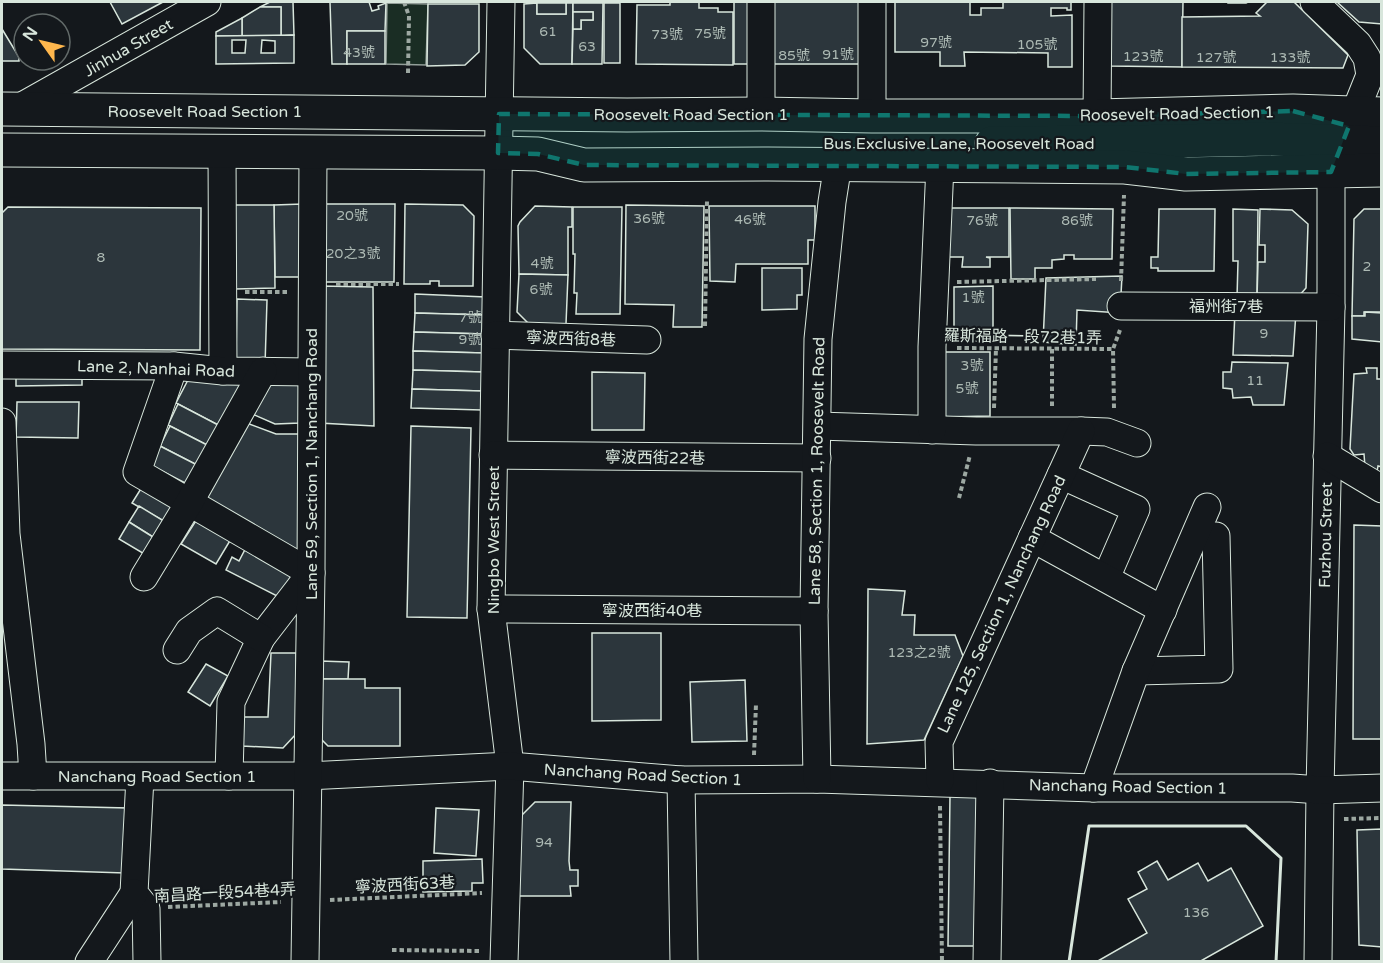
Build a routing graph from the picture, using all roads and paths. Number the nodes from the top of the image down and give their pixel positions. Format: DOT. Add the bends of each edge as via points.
graph roads {
  1 [pos="207,2"];
  2 [pos="409,2"];
  3 [pos="501,2"];
  4 [pos="761,2"];
  5 [pos="872,2"];
  6 [pos="1098,2"];
  7 [pos="1314,2"];
  8 [pos="408,73"];
  9 [pos="9,109"];
  10 [pos="499,114"];
  11 [pos="761,114"];
  12 [pos="872,116"];
  13 [pos="1097,116"];
  14 [pos="1367,127"];
  15 [pos="2,150"];
  16 [pos="222,152"];
  17 [pos="313,152"];
  18 [pos="498,153"];
  19 [pos="538,154"];
  20 [pos="838,164"];
  21 [pos="940,165"];
  22 [pos="1382,170"];
  23 [pos="1331,172"];
  24 [pos="707,201"];
  25 [pos="1096,279"];
  26 [pos="936,282"];
  27 [pos="399,284"];
  28 [pos="311,288"];
  29 [pos="224,292"];
  30 [pos="1121,306"];
  31 [pos="1331,307"];
  32 [pos="705,326"];
  33 [pos="495,335"];
  34 [pos="647,340"];
  35 [pos="932,347"];
  36 [pos="996,348"];
  37 [pos="1052,349"];
  38 [pos="1113,349"];
  39 [pos="2,365"];
  40 [pos="174,366"];
  41 [pos="223,370"];
  42 [pos="264,371"];
  43 [pos="311,372"];
  44 [pos="2,422"];
  45 [pos="818,426"];
  46 [pos="932,430"];
  47 [pos="985,430"];
  48 [pos="1052,430"];
  49 [pos="1081,430"];
  50 [pos="1137,443"];
  51 [pos="493,455"];
  52 [pos="1327,456"];
  53 [pos="817,458"];
  54 [pos="1060,475"];
  55 [pos="1382,489"];
  56 [pos="959,498"];
  57 [pos="189,503"];
  58 [pos="1207,507"];
  59 [pos="1216,536"];
  60 [pos="1032,538"];
  61 [pos="311,573"];
  62 [pos="144,577"];
  63 [pos="1106,578"];
  64 [pos="491,609"];
  65 [pos="1163,610"];
  66 [pos="814,611"];
  67 [pos="261,638"];
  68 [pos="177,650"];
  69 [pos="1136,671"];
  70 [pos="756,704"];
  71 [pos="510,766"];
  72 [pos="2,776"];
  73 [pos="33,776"];
  74 [pos="229,776"];
  75 [pos="307,776"];
  76 [pos="140,777"];
  77 [pos="817,779"];
  78 [pos="681,780"];
  79 [pos="754,780"];
  80 [pos="940,781"];
  81 [pos="990,783"];
  82 [pos="1094,788"];
  83 [pos="1382,788"];
  84 [pos="1320,790"];
  85 [pos="1382,818"];
  86 [pos="1344,819"];
  87 [pos="506,892"];
  88 [pos="140,901"];
  89 [pos="306,901"];
  90 [pos="392,950"];
  91 [pos="504,957"];
  92 [pos="89,962"];
  93 [pos="147,962"];
  94 [pos="305,962"];
  95 [pos="684,962"];
  96 [pos="942,962"];
  97 [pos="987,962"];
  98 [pos="1318,962"];
  1 -- 9 [label="street, Jinhua Street"];
  2 -- 8 [label="path" via="404,2 409,16"];
  3 -- 10 [label="street, Ningbo West Street"];
  4 -- 11 [label="street"];
  5 -- 12 [label="street"];
  6 -- 13 [label="street"];
  7 -- 14 [label="street, Fuzhou Street" via="1358,44 1367,58 1370,75 1362,97"];
  9 -- 10 [label="main road, Roosevelt Road Section 1"];
  10 -- 11 [label="main road, Roosevelt Road Section 1"];
  10 -- 18 [label="street, Ningbo West Street"];
  11 -- 12 [label="main road, Roosevelt Road Section 1"];
  12 -- 13 [label="main road, Roosevelt Road Section 1"];
  13 -- 14 [label="main road, Roosevelt Road Section 1" via="1293,111"];
  14 -- 19 [label="main road, Bus Exclusive Lane, Roosevelt Road" via="1267,139 580,144"];
  14 -- 23 [label="street, Fuzhou Street"];
  15 -- 16 [label="main road"];
  16 -- 17 [label="main road"];
  16 -- 29 [label="street"];
  17 -- 18 [label="main road"];
  17 -- 28 [label="street, Lane 59, Section 1, Nanchang Road"];
  18 -- 19 [label="main road"];
  18 -- 33 [label="street, Ningbo West Street"];
  19 -- 20 [label="main road" via="584,165"];
  20 -- 21 [label="main road"];
  20 -- 45 [label="street, Lane 58, Section 1, Roosevelt Road" via="818,339"];
  21 -- 23 [label="main road" via="1125,167 1186,174"];
  21 -- 26 [label="street"];
  22 -- 23 [label="main road"];
  23 -- 31 [label="street, Fuzhou Street"];
  24 -- 32 [label="path"];
  25 -- 26 [label="path"];
  26 -- 35 [label="street"];
  27 -- 28 [label="path"];
  28 -- 29 [label="path"];
  28 -- 43 [label="street, Lane 59, Section 1, Nanchang Road"];
  29 -- 41 [label="street"];
  30 -- 31 [label="street, 福州街7巷"];
  31 -- 52 [label="street, Fuzhou Street"];
  33 -- 34 [label="street, 寧波西街8巷"];
  33 -- 51 [label="street, Ningbo West Street"];
  35 -- 36 [label="path, 羅斯福路一段72巷1弄"];
  35 -- 46 [label="street"];
  36 -- 37 [label="path, 羅斯福路一段72巷1弄"];
  36 -- 47 [label="path"];
  37 -- 38 [label="path, 羅斯福路一段72巷1弄"];
  37 -- 48 [label="path"];
  39 -- 40 [label="street, Lane 2, Nanhai Road"];
  40 -- 41 [label="street, Lane 2, Nanhai Road"];
  40 -- 57 [label="street" via="136,471"];
  41 -- 42 [label="street, Lane 2, Nanhai Road"];
  42 -- 43 [label="street, Lane 2, Nanhai Road"];
  42 -- 57 [label="street"];
  43 -- 61 [label="street, Lane 59, Section 1, Nanchang Road"];
  44 -- 73 [label="street" via="6,534"];
  45 -- 46 [label="street"];
  45 -- 53 [label="street, Lane 58, Section 1, Roosevelt Road"];
  46 -- 47 [label="street"];
  47 -- 48 [label="street"];
  47 -- 56 [label="path"];
  48 -- 49 [label="street"];
  49 -- 50 [label="street" via="1107,432"];
  49 -- 54 [label="street, Lane 125, Section 1, Nanchang Road"];
  51 -- 53 [label="street, 寧波西街22巷"];
  51 -- 64 [label="street, Ningbo West Street"];
  52 -- 55 [label="street"];
  52 -- 84 [label="street, Fuzhou Street"];
  53 -- 66 [label="street, Lane 58, Section 1, Roosevelt Road"];
  54 -- 60 [label="street, Lane 125, Section 1, Nanchang Road"];
  54 -- 63 [label="street" via="1136,509"];
  57 -- 61 [label="street"];
  57 -- 62 [label="street"];
  58 -- 65 [label="street"];
  59 -- 69 [label="street" via="1219,669"];
  60 -- 63 [label="street"];
  60 -- 80 [label="street, Lane 125, Section 1, Nanchang Road" via="939,742"];
  61 -- 67 [label="street"];
  61 -- 75 [label="street, Lane 59, Section 1, Nanchang Road"];
  63 -- 65 [label="street"];
  64 -- 66 [label="street, 寧波西街40巷"];
  64 -- 71 [label="street, Ningbo West Street"];
  65 -- 69 [label="street"];
  66 -- 77 [label="street, Lane 58, Section 1, Roosevelt Road"];
  67 -- 68 [label="street" via="218,611 189,631"];
  67 -- 74 [label="street" via="231,702"];
  69 -- 82 [label="street"];
  70 -- 79 [label="path"];
  71 -- 75 [label="street, Nanchang Road Section 1"];
  71 -- 78 [label="street, Nanchang Road Section 1"];
  71 -- 87 [label="street, Ningbo West Street"];
  72 -- 73 [label="street, Nanchang Road Section 1"];
  73 -- 76 [label="street, Nanchang Road Section 1"];
  74 -- 75 [label="street, Nanchang Road Section 1"];
  74 -- 76 [label="street, Nanchang Road Section 1"];
  75 -- 89 [label="street, Lane 59, Section 1, Nanchang Road"];
  76 -- 88 [label="street"];
  77 -- 79 [label="street, Nanchang Road Section 1"];
  77 -- 80 [label="street, Nanchang Road Section 1"];
  78 -- 79 [label="street, Nanchang Road Section 1"];
  78 -- 95 [label="street"];
  80 -- 81 [label="street, Nanchang Road Section 1"];
  80 -- 96 [label="path"];
  81 -- 82 [label="street, Nanchang Road Section 1"];
  81 -- 97 [label="street"];
  82 -- 84 [label="street, Nanchang Road Section 1"];
  83 -- 84 [label="street, Nanchang Road Section 1"];
  84 -- 98 [label="street, Fuzhou Street"];
  85 -- 86 [label="path"];
  87 -- 89 [label="path, 寧波西街63巷"];
  87 -- 91 [label="street, Ningbo West Street"];
  88 -- 89 [label="path, 南昌路一段54巷4弄"];
  88 -- 92 [label="street"];
  88 -- 93 [label="street"];
  89 -- 94 [label="street, Lane 59, Section 1, Nanchang Road"];
  90 -- 91 [label="path"];
}
